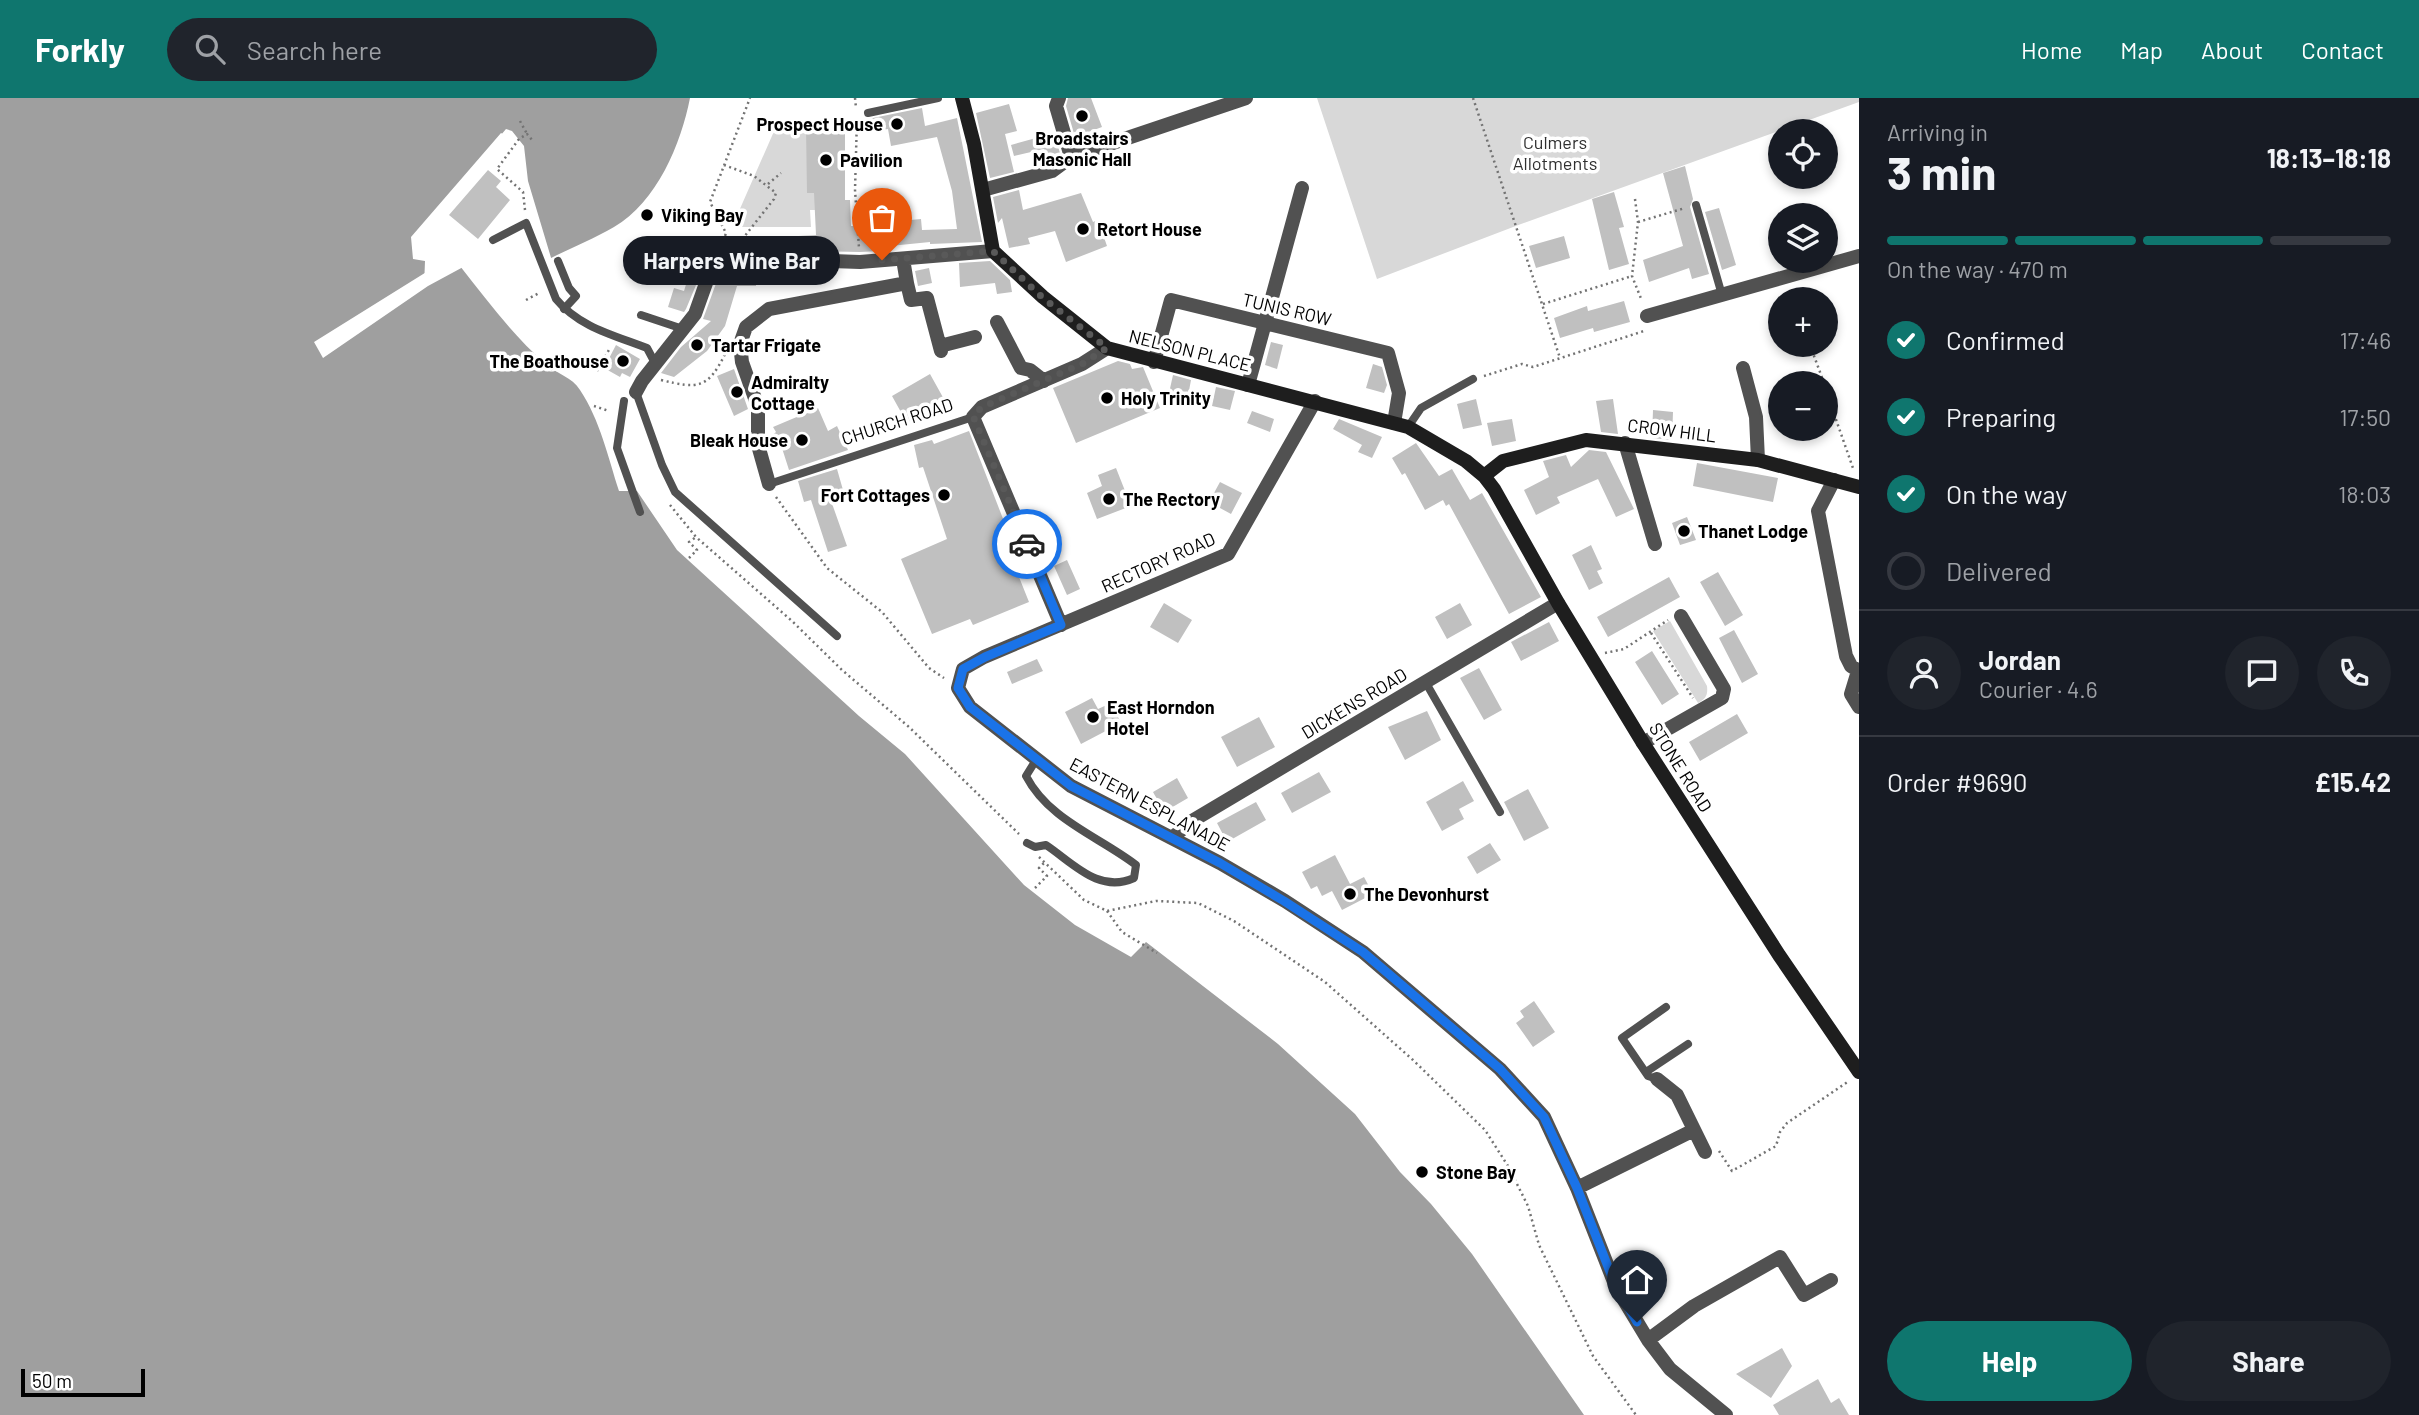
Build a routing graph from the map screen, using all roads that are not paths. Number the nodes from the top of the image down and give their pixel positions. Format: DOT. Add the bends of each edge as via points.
graph roads {
  1 [pos="938,98"];
  2 [pos="962,98"];
  3 [pos="1059,98"];
  4 [pos="1246,98"];
  5 [pos="868,113"];
  6 [pos="1071,157"];
  7 [pos="1303,188"];
  8 [pos="983,191"];
  9 [pos="1696,205"];
  10 [pos="493,240"];
  11 [pos="993,251"];
  12 [pos="1859,256"];
  13 [pos="903,258"];
  14 [pos="558,261"];
  15 [pos="907,283"];
  16 [pos="1722,295"];
  17 [pos="564,309"];
  18 [pos="641,315"];
  19 [pos="997,322"];
  20 [pos="1649,323"];
  21 [pos="1264,324"];
  22 [pos="683,329"];
  23 [pos="975,337"];
  24 [pos="1107,348"];
  25 [pos="1154,362"];
  26 [pos="655,363"];
  27 [pos="1742,368"];
  28 [pos="1474,379"];
  29 [pos="1044,381"];
  30 [pos="1248,385"];
  31 [pos="636,392"];
  32 [pos="624,401"];
  33 [pos="1315,401"];
  34 [pos="973,416"];
  35 [pos="1401,425"];
  36 [pos="1625,443"];
  37 [pos="1758,460"];
  38 [pos="1484,476"];
  39 [pos="1834,480"];
  40 [pos="1857,480"];
  41 [pos="769,484"];
  42 [pos="640,512"];
  43 [pos="1655,544"];
  44 [pos="1558,603"];
  45 [pos="1681,616"];
  46 [pos="1061,625"];
  47 [pos="837,636"];
  48 [pos="1858,671"];
  49 [pos="1426,683"];
  50 [pos="958,688"];
  51 [pos="1859,707"];
  52 [pos="1643,743"];
  53 [pos="1036,760"];
  54 [pos="1500,812"];
  55 [pos="1172,838"];
  56 [pos="1027,843"];
  57 [pos="1666,1007"];
  58 [pos="1688,1044"];
  59 [pos="1652,1076"];
  60 [pos="1854,1076"];
  61 [pos="1694,1130"];
  62 [pos="1705,1152"];
  63 [pos="1577,1188"];
  64 [pos="1831,1280"];
  65 [pos="1648,1340"];
  66 [pos="1726,1415"];
  1 -- 5 [label="lane"];
  2 -- 8 [label="main road"];
  3 -- 6 [label="street" via="1056,106"];
  4 -- 6 [label="street"];
  6 -- 8 [label="street" via="1052,170"];
  7 -- 21 [label="street"];
  8 -- 11 [label="main road"];
  9 -- 16 [label="lane"];
  10 -- 17 [label="lane" via="526,223"];
  11 -- 13 [label="street"];
  11 -- 24 [label="main road, NELSON PLACE"];
  12 -- 16 [label="street"];
  13 -- 15 [label="street"];
  13 -- 22 [label="street" via="727,261 710,272 695,314"];
  14 -- 17 [label="lane" via="576,296"];
  15 -- 23 [label="street" via="911,300 927,298 941,349"];
  15 -- 41 [label="street" via="769,309 746,327 740,344 742,362 758,407 758,446"];
  16 -- 20 [label="street"];
  17 -- 26 [label="lane" via="585,324 647,348"];
  18 -- 22 [label="lane"];
  19 -- 29 [label="street" via="1021,368"];
  21 -- 25 [label="street, TUNIS ROW" via="1171,300"];
  21 -- 30 [label="street"];
  21 -- 35 [label="street, TUNIS ROW" via="1388,353 1399,393"];
  22 -- 26 [label="street"];
  24 -- 25 [label="main road, NELSON PLACE"];
  24 -- 29 [label="street, CHURCH ROAD"];
  25 -- 30 [label="main road, NELSON PLACE"];
  26 -- 31 [label="street"];
  27 -- 37 [label="street" via="1756,416"];
  28 -- 35 [label="lane" via="1421,408"];
  29 -- 34 [label="street, CHURCH ROAD" via="982,407"];
  30 -- 33 [label="main road, NELSON PLACE"];
  31 -- 47 [label="lane" via="675,492"];
  32 -- 42 [label="lane" via="617,448"];
  33 -- 35 [label="main road, NELSON PLACE"];
  33 -- 46 [label="street, RECTORY ROAD" via="1228,554"];
  34 -- 41 [label="lane, CHURCH ROAD"];
  34 -- 46 [label="street"];
  35 -- 38 [label="main road, NELSON PLACE" via="1442,445"];
  36 -- 37 [label="main road, CROW HILL"];
  36 -- 38 [label="main road, CROW HILL" via="1586,440 1535,451 1503,461"];
  36 -- 43 [label="street"];
  37 -- 39 [label="main road, CROW HILL"];
  38 -- 44 [label="main road, STONE ROAD"];
  39 -- 40 [label="main road, CROW HILL"];
  39 -- 48 [label="street" via="1818,511 1846,656"];
  44 -- 49 [label="street, DICKENS ROAD"];
  44 -- 52 [label="main road, STONE ROAD"];
  45 -- 52 [label="street" via="1724,690 1722,698"];
  46 -- 50 [label="street, RECTORY ROAD" via="963,669"];
  48 -- 51 [label="street" via="1851,694"];
  49 -- 54 [label="lane"];
  49 -- 55 [label="street, DICKENS ROAD" via="1192,821"];
  50 -- 53 [label="street, EASTERN ESPLANADE" via="970,707"];
  52 -- 60 [label="main road, STONE ROAD"];
  53 -- 55 [label="street, EASTERN ESPLANADE" via="1071,786"];
  53 -- 56 [label="lane" via="1026,776 1035,794 1081,831 1136,865 1134,878 1119,883 1099,880 1046,845"];
  55 -- 63 [label="street, EASTERN ESPLANADE" via="1363,952 1433,1010 1500,1069 1544,1117"];
  57 -- 59 [label="lane" via="1622,1038"];
  58 -- 59 [label="lane"];
  59 -- 61 [label="street" via="1677,1095"];
  61 -- 62 [label="street"];
  61 -- 63 [label="street"];
  63 -- 65 [label="street, EASTERN ESPLANADE" via="1616,1287"];
  64 -- 65 [label="street" via="1804,1296 1780,1257 1693,1306"];
  65 -- 66 [label="street, EASTERN ESPLANADE" via="1670,1368"];
}
